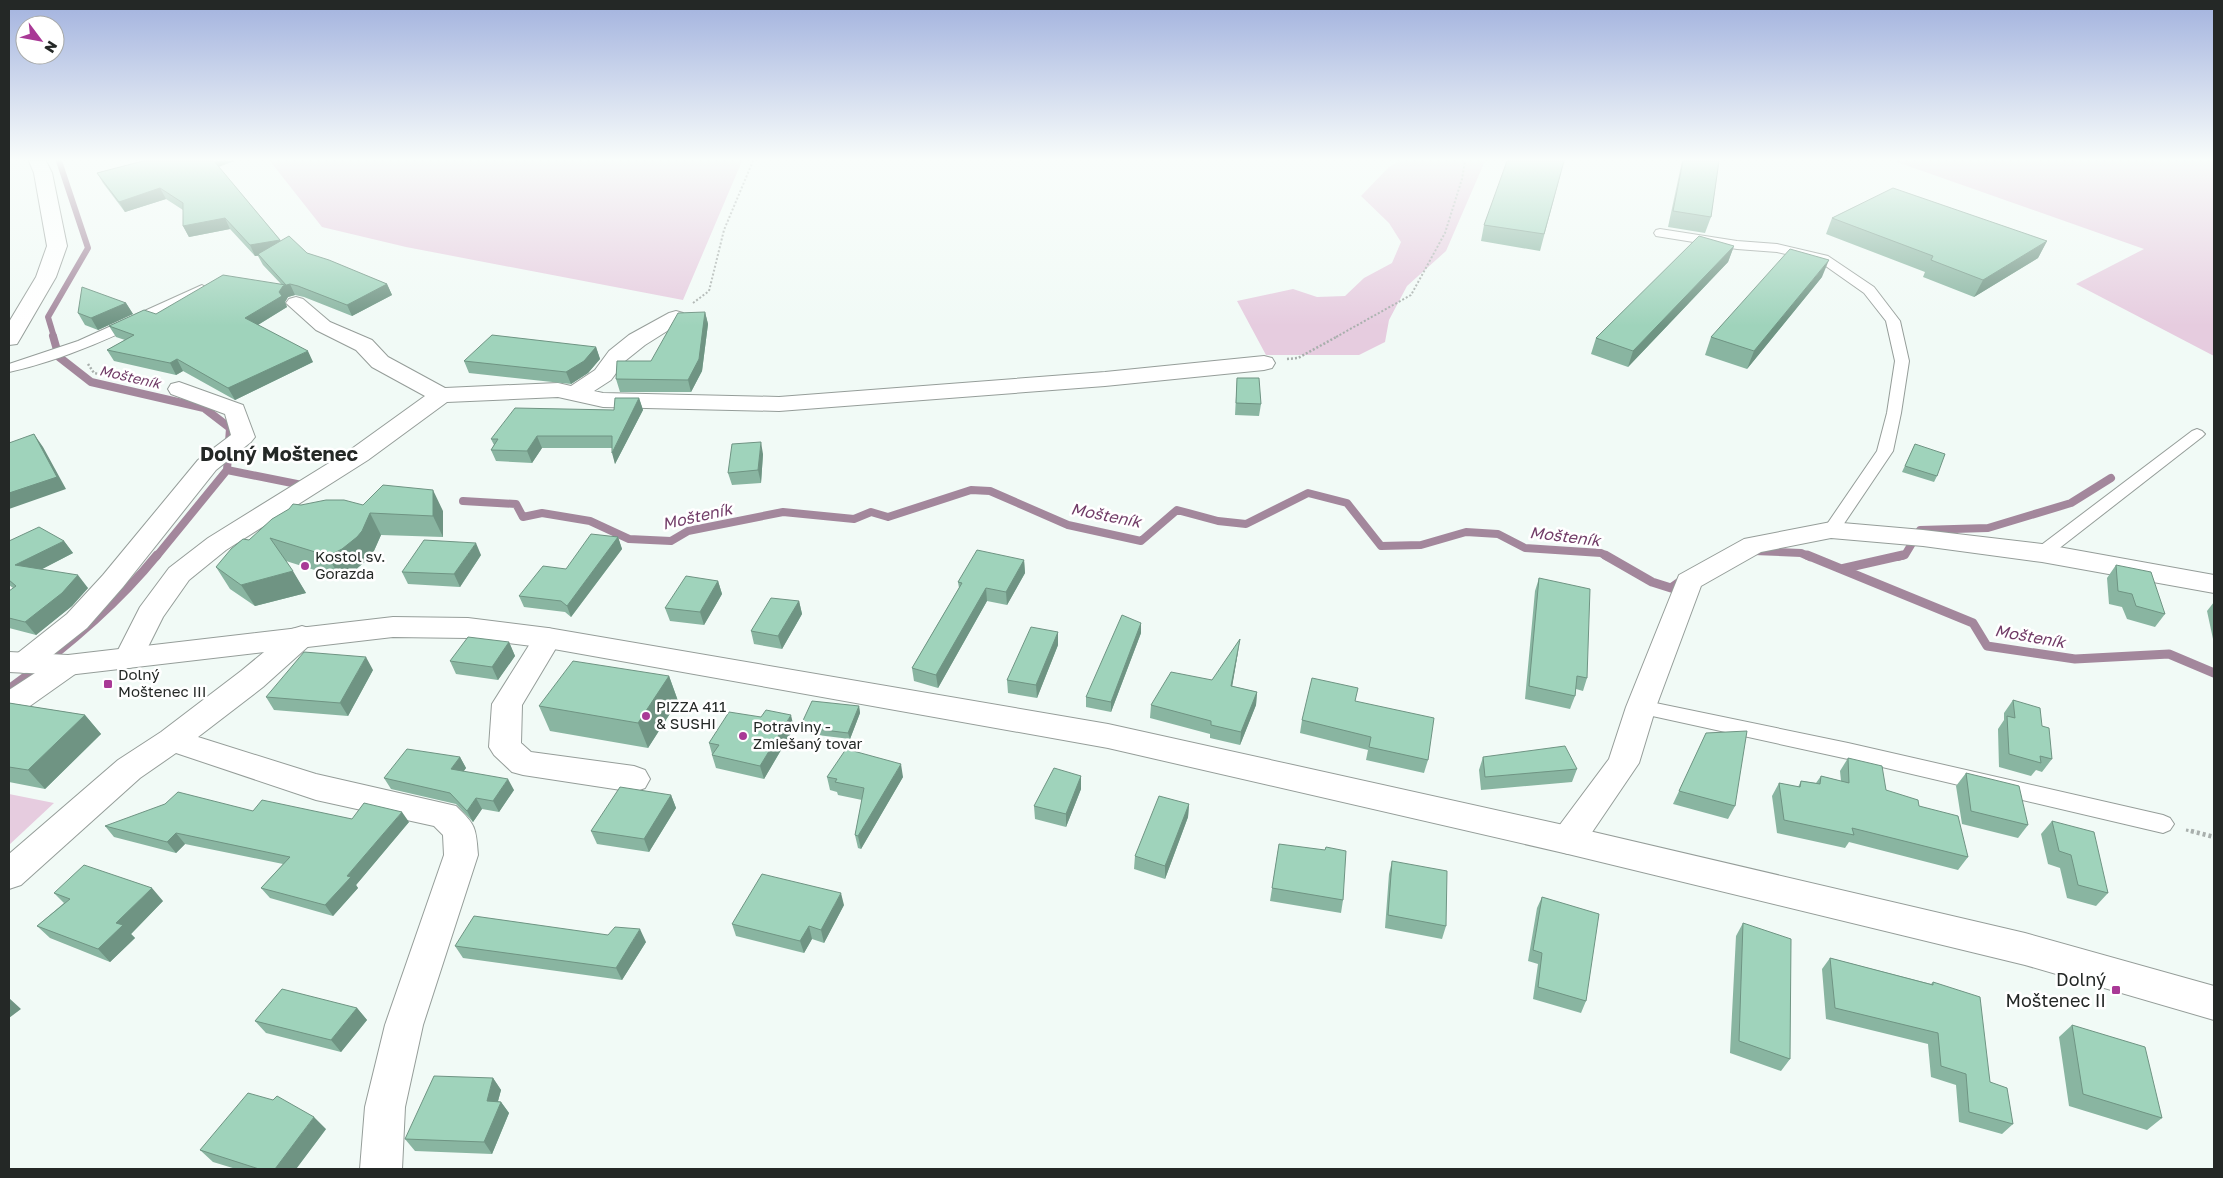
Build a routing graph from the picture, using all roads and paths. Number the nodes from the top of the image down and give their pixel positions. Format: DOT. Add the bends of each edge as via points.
graph roads {
  1 [pos="51,216"];
  2 [pos="730,216"];
  3 [pos="1450,216"];
  4 [pos="1660,233"];
  5 [pos="202,290"];
  6 [pos="296,303"];
  7 [pos="676,317"];
  8 [pos="9,339"];
  9 [pos="74,347"];
  10 [pos="1264,363"];
  11 [pos="9,368"];
  12 [pos="179,389"];
  13 [pos="575,394"];
  14 [pos="441,395"];
  15 [pos="2197,434"];
  16 [pos="1831,530"];
  17 [pos="2042,553"];
  18 [pos="2214,584"];
  19 [pos="302,636"];
  20 [pos="548,638"];
  21 [pos="129,658"];
  22 [pos="16,663"];
  23 [pos="63,665"];
  24 [pos="9,705"];
  25 [pos="1641,707"];
  26 [pos="172,740"];
  27 [pos="634,779"];
  28 [pos="2163,824"];
  29 [pos="1568,840"];
  30 [pos="9,875"];
  31 [pos="2214,1003"];
  32 [pos="381,1169"];
  1 -- 8 [label="street" via="57,246 46,277"];
  2 -- 7 [label="path" via="709,291"];
  3 -- 10 [label="path" via="1445,233 1412,295 1298,358"];
  4 -- 16 [label="lane" via="1777,248 1824,259 1869,290 1893,321 1902,361 1885,451"];
  5 -- 9 [label="lane"];
  6 -- 14 [label="street" via="323,326 364,344 380,362"];
  7 -- 13 [label="street" via="637,340 617,356 603,374"];
  9 -- 11 [label="lane"];
  9 -- 12 [label="path" via="94,373"];
  10 -- 13 [label="street" via="1105,379 779,404 603,400"];
  12 -- 22 [label="street" via="235,410 243,437 207,465 114,581 77,621"];
  13 -- 14 [label="street" via="558,390"];
  14 -- 21 [label="street" via="360,455 217,544 179,574 150,614"];
  15 -- 17 [label="lane"];
  16 -- 17 [label="street"];
  16 -- 25 [label="street" via="1752,545 1686,588"];
  17 -- 18 [label="street"];
  19 -- 20 [label="street" via="394,627 436,627"];
  19 -- 21 [label="street"];
  19 -- 26 [label="street"];
  20 -- 27 [label="street" via="507,704 505,746 523,763"];
  20 -- 29 [label="street" via="1108,736"];
  21 -- 23 [label="street"];
  22 -- 23 [label="street"];
  23 -- 24 [label="street"];
  25 -- 28 [label="lane"];
  25 -- 29 [label="street" via="1623,763"];
  26 -- 30 [label="street" via="129,769"];
  26 -- 32 [label="street" via="316,787 444,815 458,830 461,855 404,1025 385,1107"];
  29 -- 31 [label="street" via="2025,949"];
}
